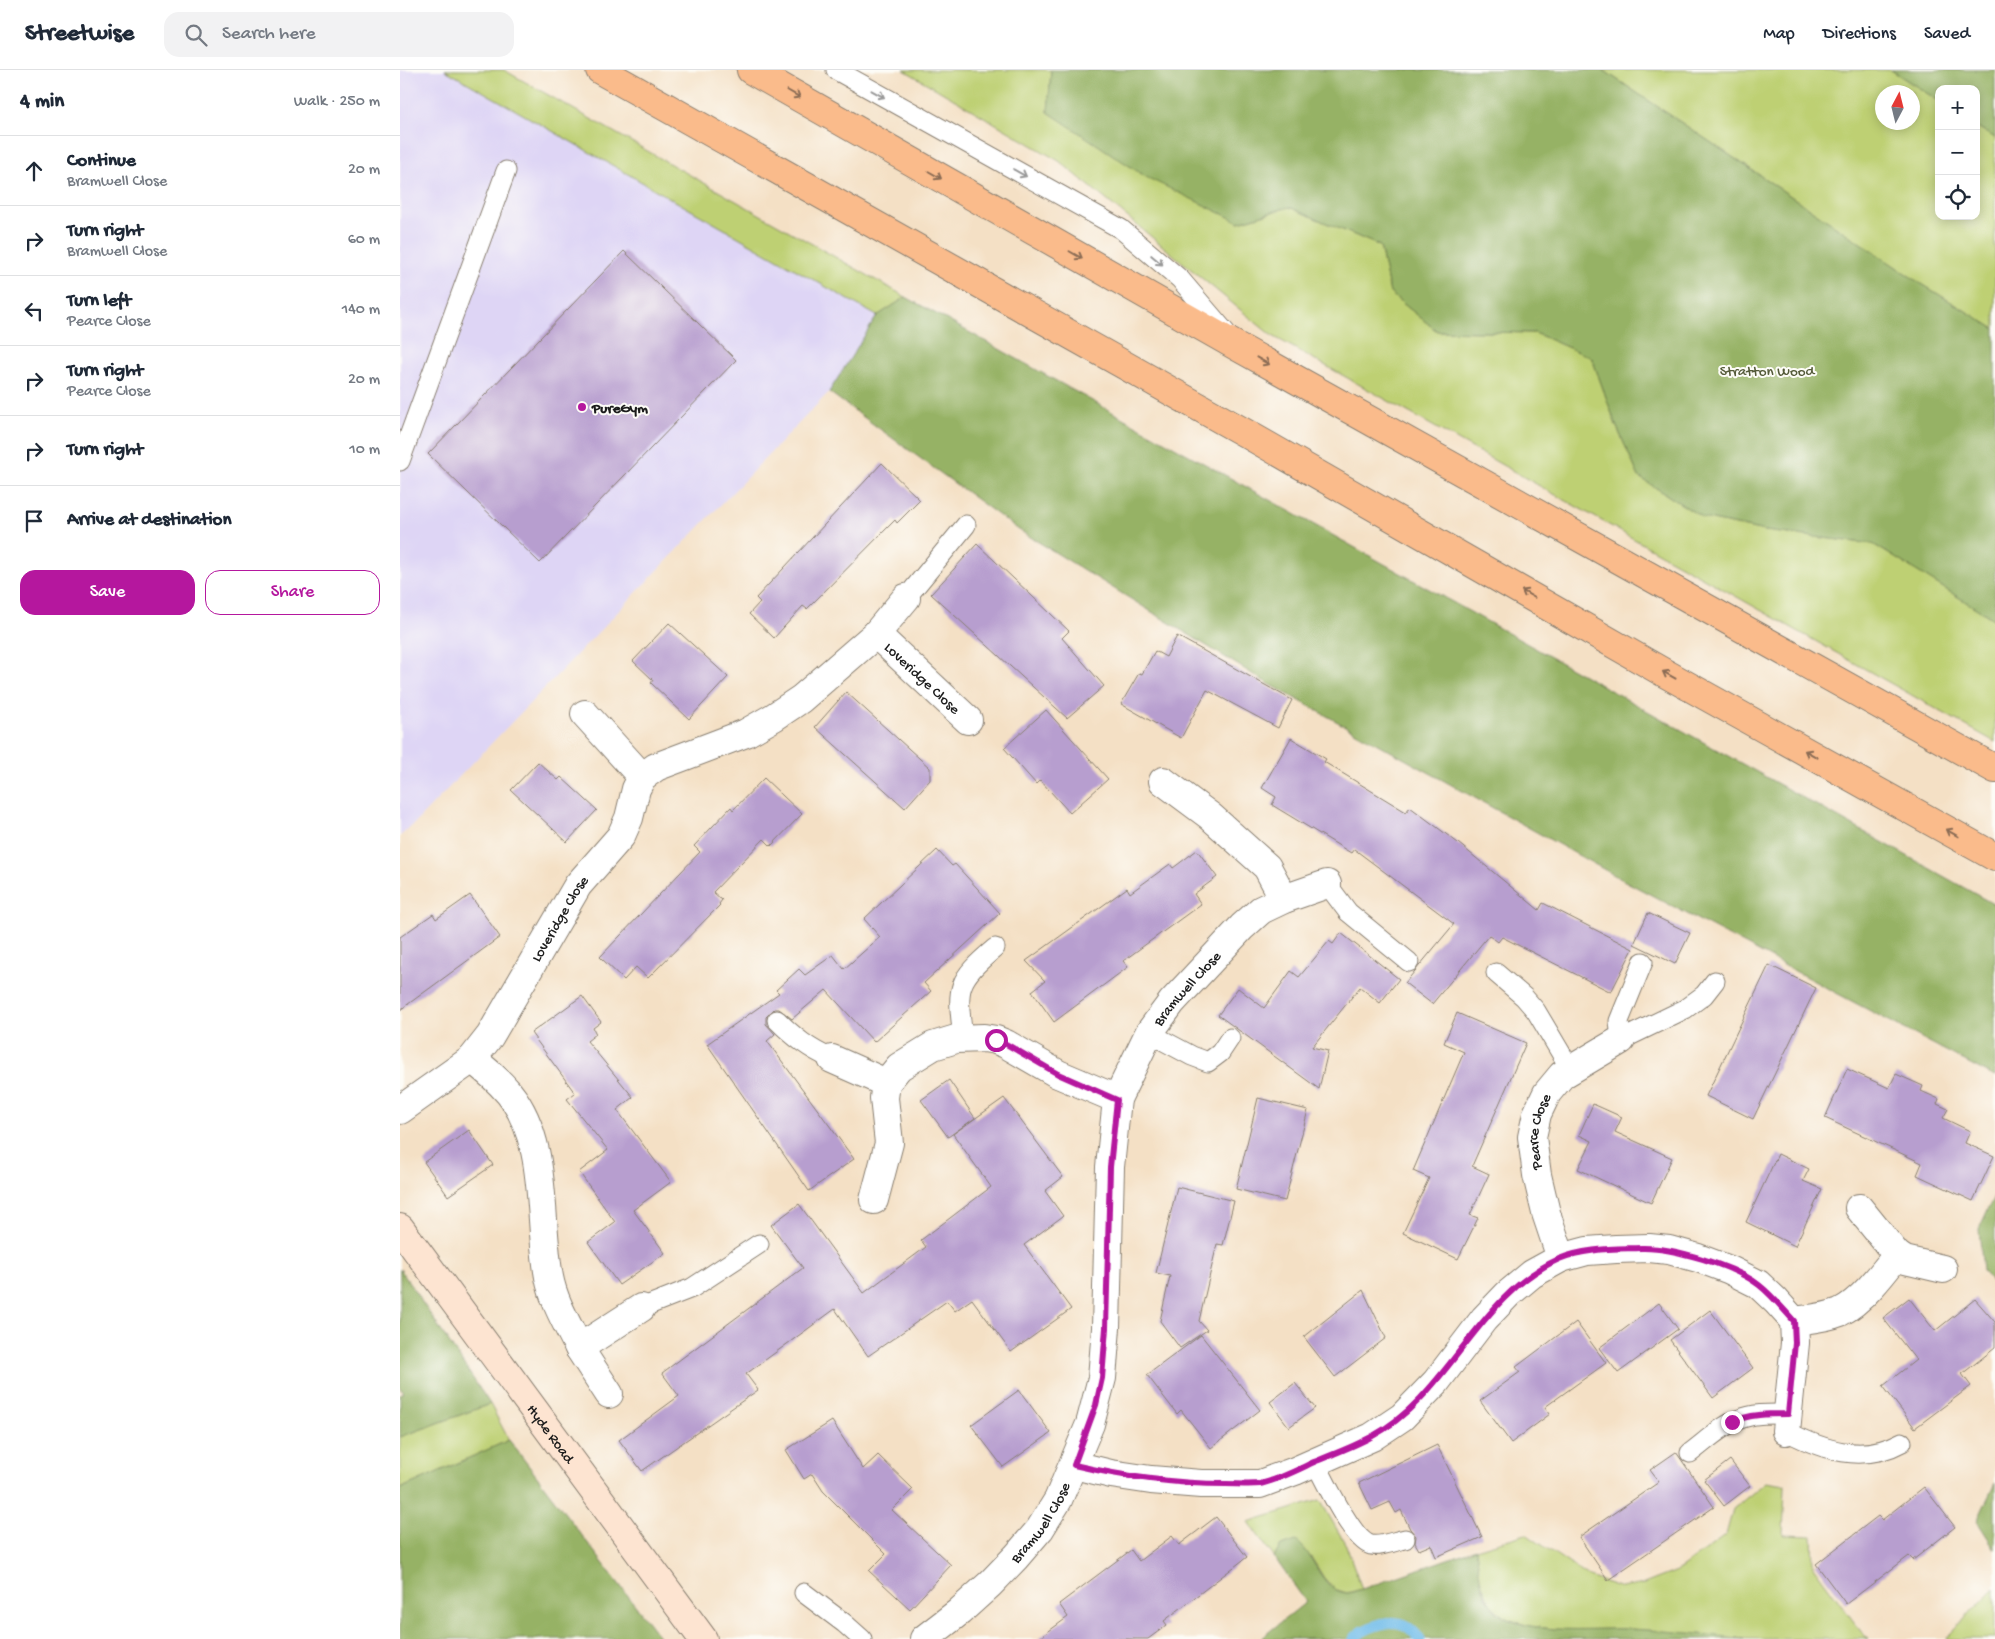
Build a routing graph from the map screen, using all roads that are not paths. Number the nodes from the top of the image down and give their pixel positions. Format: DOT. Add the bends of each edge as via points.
graph roads {
  1 [pos="600,70"];
  2 [pos="751,70"];
  3 [pos="836,70"];
  4 [pos="506,171"];
  5 [pos="1238,347"];
  6 [pos="400,461"];
  7 [pos="966,525"];
  8 [pos="906,598"];
  9 [pos="876,634"];
  10 [pos="585,714"];
  11 [pos="968,720"];
  12 [pos="1995,769"];
  13 [pos="642,778"];
  14 [pos="1163,781"];
  15 [pos="1995,857"];
  16 [pos="1327,884"];
  17 [pos="1284,899"];
  18 [pos="995,948"];
  19 [pos="1409,962"];
  20 [pos="1643,962"];
  21 [pos="1496,974"];
  22 [pos="1715,981"];
  23 [pos="777,1020"];
  24 [pos="1149,1033"];
  25 [pos="963,1038"];
  26 [pos="1230,1038"];
  27 [pos="1621,1040"];
  28 [pos="472,1059"];
  29 [pos="832,1059"];
  30 [pos="1571,1070"];
  31 [pos="886,1083"];
  32 [pos="1117,1100"];
  33 [pos="400,1110"];
  34 [pos="874,1200"];
  35 [pos="1859,1208"];
  36 [pos="400,1228"];
  37 [pos="759,1244"];
  38 [pos="1897,1255"];
  39 [pos="1560,1258"];
  40 [pos="1943,1269"];
  41 [pos="641,1308"];
  42 [pos="1794,1321"];
  43 [pos="579,1348"];
  44 [pos="609,1394"];
  45 [pos="1787,1422"];
  46 [pos="1902,1442"];
  47 [pos="1690,1453"];
  48 [pos="1315,1462"];
  49 [pos="1074,1465"];
  50 [pos="1405,1539"];
  51 [pos="804,1593"];
  52 [pos="703,1639"];
  53 [pos="862,1639"];
  54 [pos="924,1639"];
  15 -- 1 [label="highway, one-way"];
  2 -- 5 [label="highway, one-way"];
  3 -- 5 [label="lane, one-way" via="1121,229 1180,279"];
  4 -- 6 [label="lane"];
  5 -- 12 [label="highway, one-way"];
  7 -- 8 [label="lane"];
  8 -- 9 [label="street, Loveridge Close"];
  9 -- 11 [label="street, Loveridge Close"];
  9 -- 13 [label="street, Loveridge Close" via="774,717 746,733 656,767"];
  10 -- 13 [label="street"];
  13 -- 28 [label="street, Loveridge Close" via="621,836 578,885 508,1008"];
  14 -- 17 [label="street" via="1210,816 1267,867"];
  16 -- 17 [label="street, Bramwell Close"];
  16 -- 19 [label="lane" via="1348,912"];
  17 -- 24 [label="street, Bramwell Close" via="1261,910 1242,926 1172,1002"];
  18 -- 25 [label="lane" via="970,970 962,984"];
  20 -- 27 [label="lane" via="1618,1021"];
  21 -- 30 [label="lane" via="1536,1011"];
  22 -- 27 [label="lane" via="1691,1005"];
  23 -- 29 [label="lane" via="796,1039"];
  24 -- 26 [label="lane" via="1208,1062 1220,1053"];
  24 -- 32 [label="street, Bramwell Close"];
  25 -- 31 [label="street" via="933,1046 899,1067"];
  25 -- 32 [label="street" via="984,1038 1006,1044 1058,1074"];
  27 -- 30 [label="street, Pearce Close"];
  28 -- 33 [label="street, Loveridge Close"];
  28 -- 43 [label="street" via="510,1094 526,1124 540,1181 550,1280 560,1310"];
  29 -- 31 [label="street"];
  30 -- 39 [label="street, Pearce Close" via="1547,1094 1537,1114 1532,1136 1546,1213"];
  31 -- 34 [label="street" via="884,1098 889,1143"];
  32 -- 49 [label="street, Bramwell Close" via="1110,1167 1102,1378 1096,1405"];
  35 -- 38 [label="street"];
  36 -- 52 [label="main road, Hyde Road"];
  37 -- 41 [label="lane" via="692,1288"];
  38 -- 40 [label="street"];
  38 -- 42 [label="street" via="1878,1279 1841,1311"];
  39 -- 42 [label="street" via="1587,1251 1669,1250 1730,1270 1758,1284"];
  39 -- 48 [label="street" via="1532,1274 1508,1294 1484,1319 1436,1382 1402,1417 1372,1437"];
  41 -- 43 [label="street"];
  42 -- 45 [label="street" via="1795,1343"];
  43 -- 44 [label="street"];
  45 -- 46 [label="lane" via="1808,1442 1842,1453 1872,1453"];
  45 -- 47 [label="lane" via="1773,1414 1741,1418"];
  48 -- 49 [label="street" via="1260,1484 1151,1480"];
  48 -- 50 [label="lane" via="1343,1515 1364,1541 1380,1545"];
  49 -- 54 [label="street, Bramwell Close" via="1040,1529 1016,1558 959,1612"];
  51 -- 53 [label="lane"];
}
